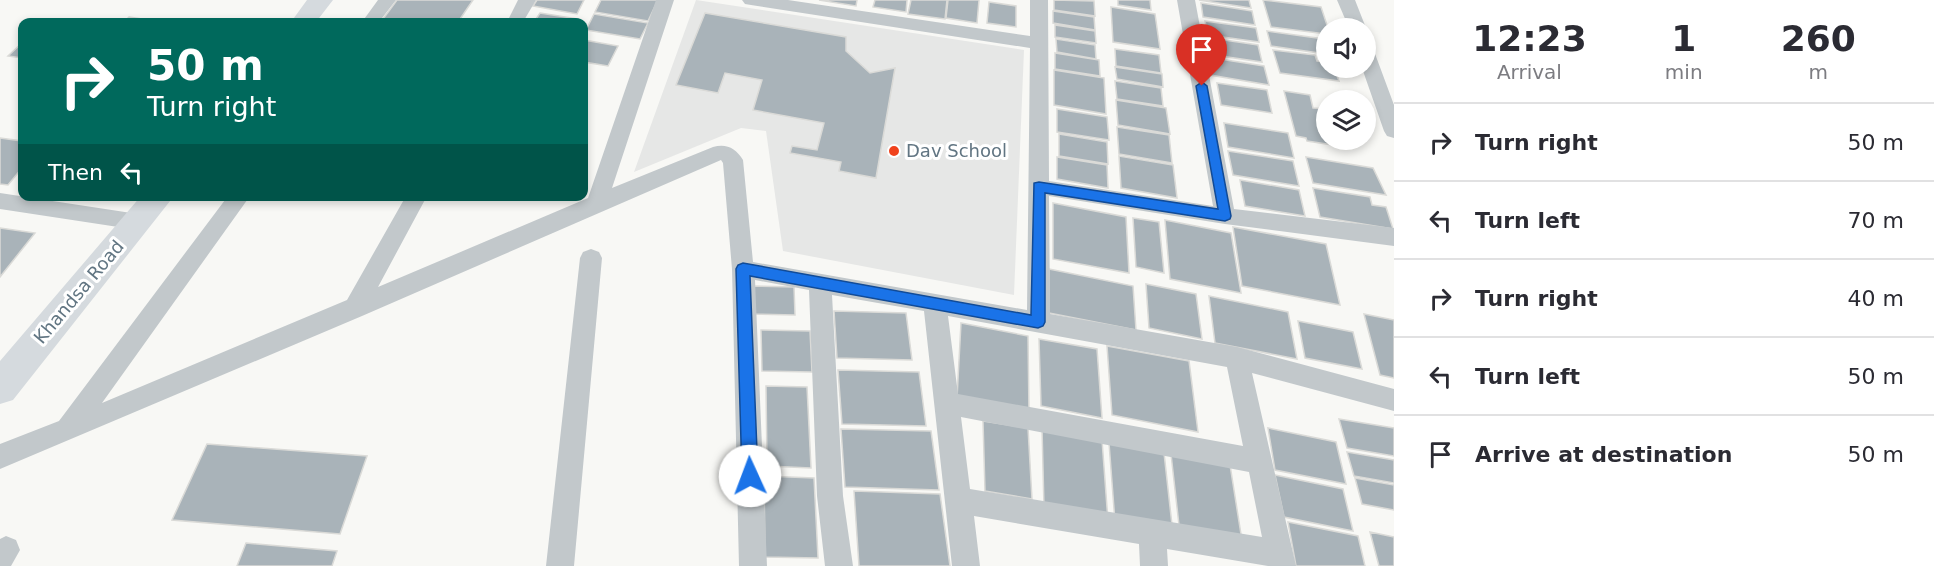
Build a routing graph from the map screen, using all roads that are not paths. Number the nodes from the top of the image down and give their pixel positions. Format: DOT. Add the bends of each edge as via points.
graph roads {
  1 [pos="321,0"];
  2 [pos="387,0"];
  3 [pos="527,0"];
  4 [pos="665,0"];
  5 [pos="751,0"];
  6 [pos="1040,0"];
  7 [pos="1186,0"];
  8 [pos="1346,0"];
  9 [pos="306,18"];
  10 [pos="373,18"];
  11 [pos="517,18"];
  12 [pos="1353,18"];
  13 [pos="1039,43"];
  14 [pos="1376,68"];
  15 [pos="1385,82"];
  16 [pos="1394,131"];
  17 [pos="1039,187"];
  18 [pos="0,201"];
  19 [pos="155,201"];
  20 [pos="236,201"];
  21 [pos="414,201"];
  22 [pos="597,203"];
  23 [pos="1225,216"];
  24 [pos="138,222"];
  25 [pos="1394,237"];
  26 [pos="591,258"];
  27 [pos="743,269"];
  28 [pos="820,282"];
  29 [pos="935,303"];
  30 [pos="354,309"];
  31 [pos="1038,322"];
  32 [pos="1237,358"];
  33 [pos="0,388"];
  34 [pos="1394,400"];
  35 [pos="946,403"];
  36 [pos="67,430"];
  37 [pos="0,457"];
  38 [pos="1260,462"];
  39 [pos="957,500"];
  40 [pos="1152,533"];
  41 [pos="1281,560"];
  42 [pos="560,566"];
  43 [pos="753,566"];
  44 [pos="839,566"];
  45 [pos="966,566"];
  46 [pos="1154,566"];
  1 -- 9 [label="street"];
  2 -- 10 [label="street"];
  3 -- 11 [label="street"];
  4 -- 22 [label="street"];
  5 -- 13 [label="street"];
  6 -- 13 [label="street"];
  7 -- 23 [label="street"];
  8 -- 12 [label="street"];
  13 -- 17 [label="street"];
  14 -- 15 [label="street"];
  15 -- 16 [label="street"];
  17 -- 23 [label="street"];
  17 -- 31 [label="street"];
  18 -- 24 [label="street"];
  19 -- 24 [label="street, Khandsa Road"];
  20 -- 36 [label="street"];
  21 -- 30 [label="street"];
  22 -- 27 [label="street" via="720,152 726,153 733,160"];
  22 -- 30 [label="street"];
  23 -- 25 [label="street"];
  24 -- 33 [label="street, Khandsa Road"];
  26 -- 42 [label="street"];
  27 -- 28 [label="street"];
  27 -- 43 [label="street"];
  28 -- 29 [label="street"];
  28 -- 44 [label="street" via="830,495"];
  29 -- 31 [label="street"];
  29 -- 35 [label="street"];
  30 -- 36 [label="street"];
  31 -- 32 [label="street"];
  32 -- 34 [label="street"];
  32 -- 38 [label="street"];
  35 -- 38 [label="street"];
  35 -- 39 [label="street"];
  36 -- 37 [label="street"];
  38 -- 41 [label="street"];
  39 -- 40 [label="street"];
  39 -- 45 [label="street"];
  40 -- 41 [label="street"];
  40 -- 46 [label="street"];
}
